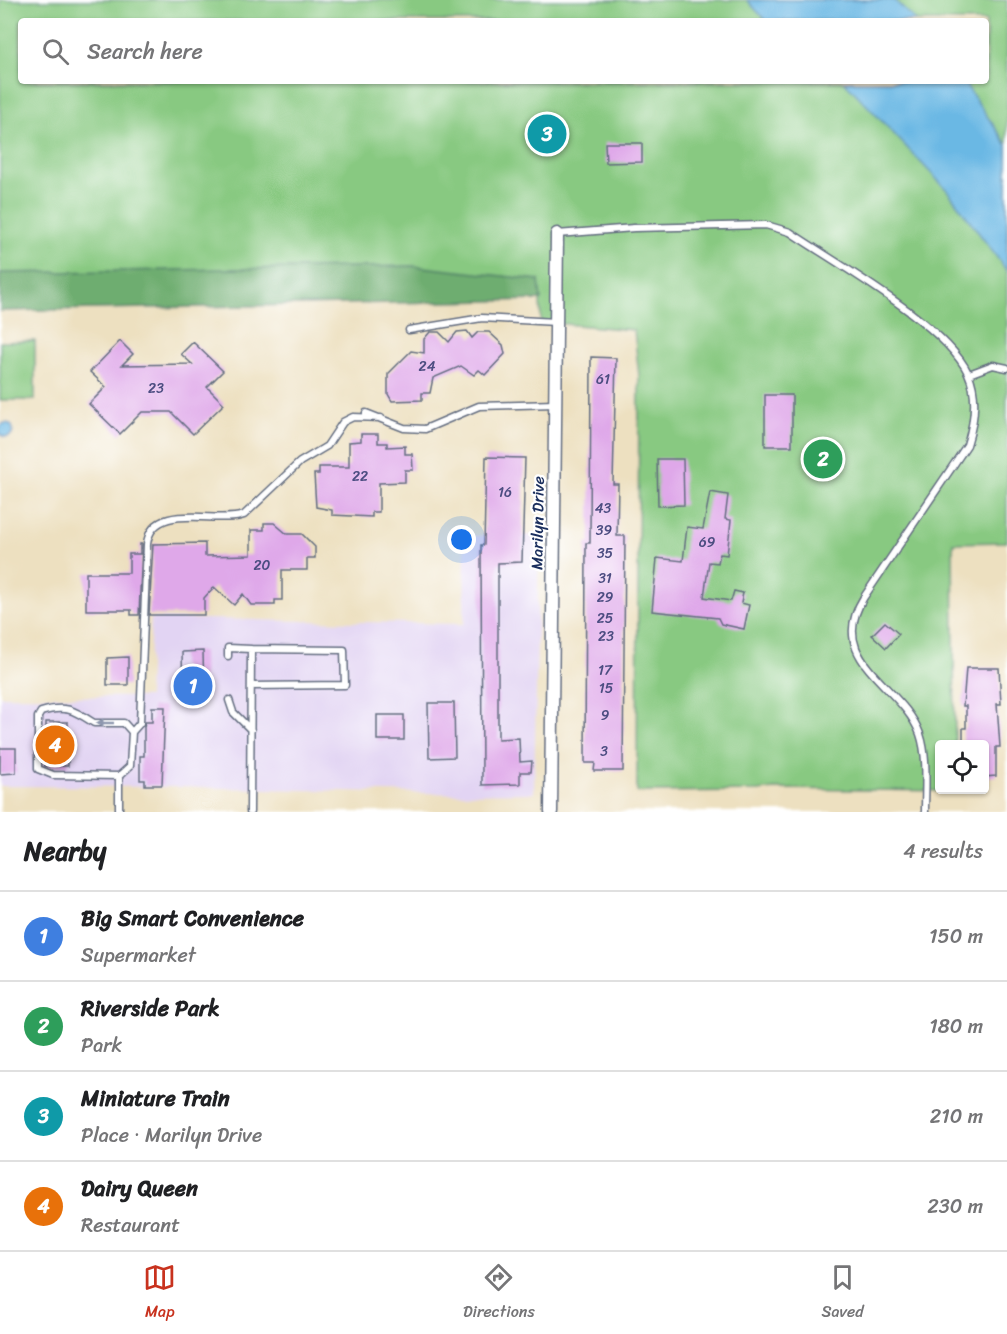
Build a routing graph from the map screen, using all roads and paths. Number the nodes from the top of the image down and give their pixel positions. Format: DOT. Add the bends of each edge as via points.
graph roads {
  1 [pos="557,234"];
  2 [pos="556,322"];
  3 [pos="409,330"];
  4 [pos="1007,368"];
  5 [pos="969,374"];
  6 [pos="555,404"];
  7 [pos="366,413"];
  8 [pos="381,418"];
  9 [pos="251,649"];
  10 [pos="228,656"];
  11 [pos="251,686"];
  12 [pos="229,700"];
  13 [pos="251,730"];
  14 [pos="132,732"];
  15 [pos="119,776"];
  16 [pos="119,812"];
  17 [pos="250,812"];
  18 [pos="551,812"];
  19 [pos="925,812"];
  1 -- 2 [label="street, Marilyn Drive"];
  1 -- 5 [label="lane" via="766,225 790,232 927,325 952,348"];
  2 -- 3 [label="lane" via="482,318"];
  2 -- 6 [label="street, Marilyn Drive"];
  4 -- 5 [label="lane" via="993,364"];
  5 -- 19 [label="lane" via="974,421 967,445 854,617 855,644 861,660 920,734"];
  6 -- 8 [label="lane" via="479,406 425,429 404,428"];
  6 -- 18 [label="street, Marilyn Drive"];
  7 -- 8 [label="lane"];
  8 -- 14 [label="lane" via="353,417 343,422 327,446 300,462 244,515 234,519 174,517 154,528 148,540 140,723"];
  9 -- 10 [label="lane" via="228,648"];
  9 -- 11 [label="lane"];
  9 -- 11 [label="lane" via="344,650 345,685"];
  11 -- 13 [label="lane"];
  12 -- 13 [label="lane" via="233,712"];
  13 -- 17 [label="lane"];
  14 -- 15 [label="lane" via="130,766"];
  14 -- 15 [label="lane, one-way" via="124,723 94,723 73,710 49,710 38,717 37,764 43,772"];
  15 -- 16 [label="lane"];
}
